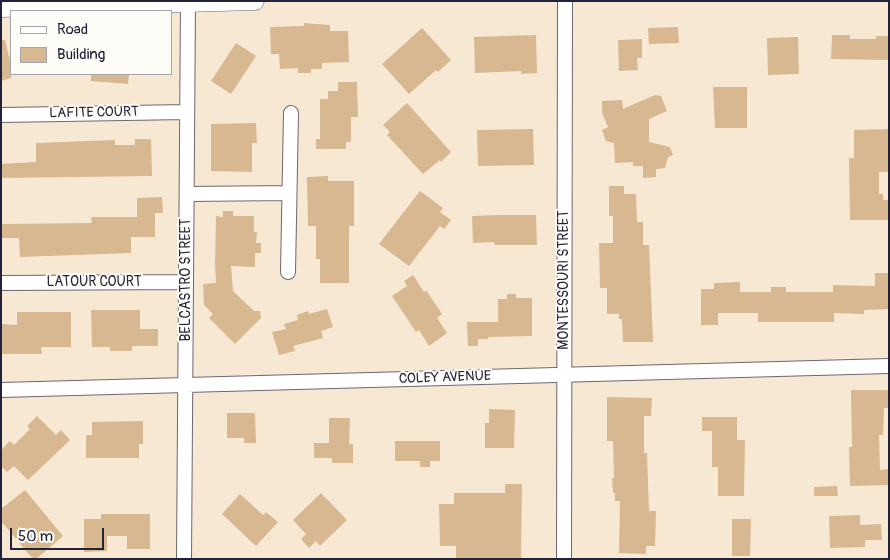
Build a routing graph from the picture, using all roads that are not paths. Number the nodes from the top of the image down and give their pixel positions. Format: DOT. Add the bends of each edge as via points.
graph roads {
  1 [pos="254,1"];
  2 [pos="565,1"];
  3 [pos="188,2"];
  4 [pos="1,8"];
  5 [pos="187,112"];
  6 [pos="291,112"];
  7 [pos="1,115"];
  8 [pos="289,193"];
  9 [pos="187,194"];
  10 [pos="288,272"];
  11 [pos="186,282"];
  12 [pos="1,283"];
  13 [pos="889,366"];
  14 [pos="564,374"];
  15 [pos="186,386"];
  16 [pos="1,390"];
  17 [pos="184,559"];
  18 [pos="564,559"];
  1 -- 3 [label="street"];
  2 -- 14 [label="street, MONTESSOURI STREET"];
  3 -- 4 [label="street"];
  3 -- 5 [label="street, BELCASTRO STREET"];
  5 -- 7 [label="street, LAFITE COURT"];
  5 -- 9 [label="street, BELCASTRO STREET"];
  6 -- 8 [label="street"];
  8 -- 9 [label="street"];
  8 -- 10 [label="street"];
  9 -- 11 [label="street, BELCASTRO STREET"];
  11 -- 12 [label="street, LATOUR COURT"];
  11 -- 15 [label="street, BELCASTRO STREET"];
  13 -- 14 [label="street, COLEY AVENUE"];
  14 -- 15 [label="street, COLEY AVENUE"];
  14 -- 18 [label="street, MONTESSOURI STREET"];
  15 -- 16 [label="street, COLEY AVENUE"];
  15 -- 17 [label="street, BELCASTRO STREET"];
}
